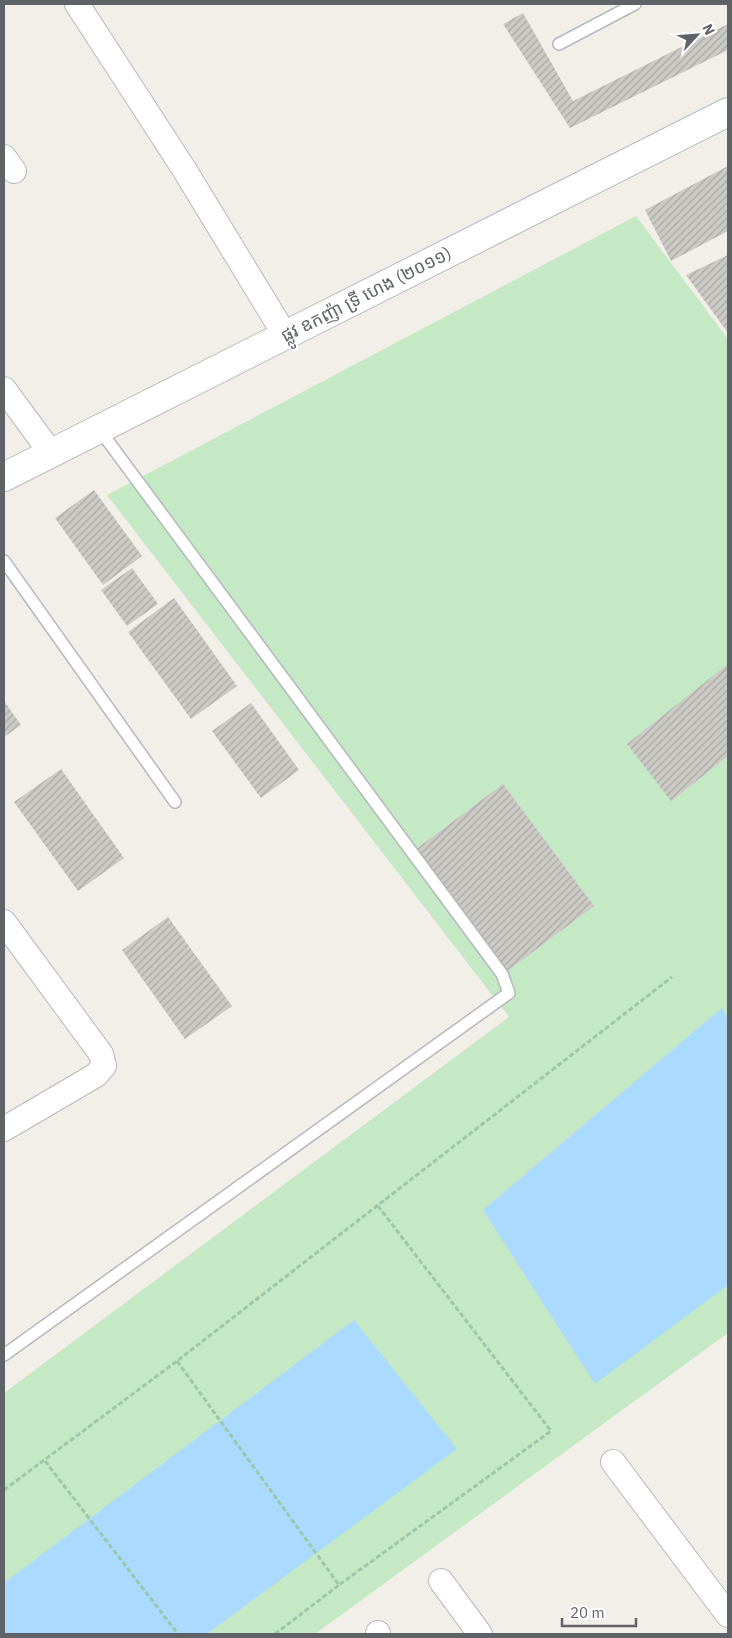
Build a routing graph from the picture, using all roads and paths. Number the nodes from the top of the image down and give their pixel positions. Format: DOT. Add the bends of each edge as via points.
graph roads {
  1 [pos="76,4"];
  2 [pos="635,4"];
  3 [pos="559,44"];
  4 [pos="728,112"];
  5 [pos="285,335"];
  6 [pos="4,389"];
  7 [pos="99,429"];
  8 [pos="52,453"];
  9 [pos="4,477"];
  10 [pos="4,561"];
  11 [pos="175,802"];
  12 [pos="4,922"];
  13 [pos="672,977"];
  14 [pos="4,1129"];
  15 [pos="378,1206"];
  16 [pos="4,1355"];
  17 [pos="177,1362"];
  18 [pos="45,1461"];
  19 [pos="613,1462"];
  20 [pos="4,1490"];
  21 [pos="441,1580"];
  22 [pos="340,1586"];
  23 [pos="728,1615"];
  24 [pos="178,1634"];
  25 [pos="275,1634"];
  26 [pos="480,1634"];
  1 -- 5 [label="street" via="184,169"];
  2 -- 3 [label="lane"];
  4 -- 5 [label="main road, ផ្លូវ ឧកញ៉ា ទ្រី ហេង (២០១១)"];
  5 -- 7 [label="main road, ផ្លូវ ឧកញ៉ា ទ្រី ហេង (២០១១)"];
  6 -- 8 [label="street"];
  7 -- 8 [label="main road, ផ្លូវ ឧកញ៉ា ទ្រី ហេង (២០១១)"];
  7 -- 16 [label="lane" via="502,974 509,993"];
  8 -- 9 [label="main road, ផ្លូវ ឧកញ៉ា ទ្រី ហេង (២០១១)"];
  10 -- 11 [label="lane"];
  12 -- 14 [label="street" via="101,1054 104,1066 96,1075"];
  13 -- 15 [label="path"];
  15 -- 17 [label="path"];
  15 -- 22 [label="path" via="551,1431"];
  17 -- 18 [label="path"];
  17 -- 22 [label="path"];
  18 -- 20 [label="path"];
  18 -- 24 [label="path"];
  19 -- 23 [label="street"];
  21 -- 26 [label="street"];
  22 -- 25 [label="path"];
}
